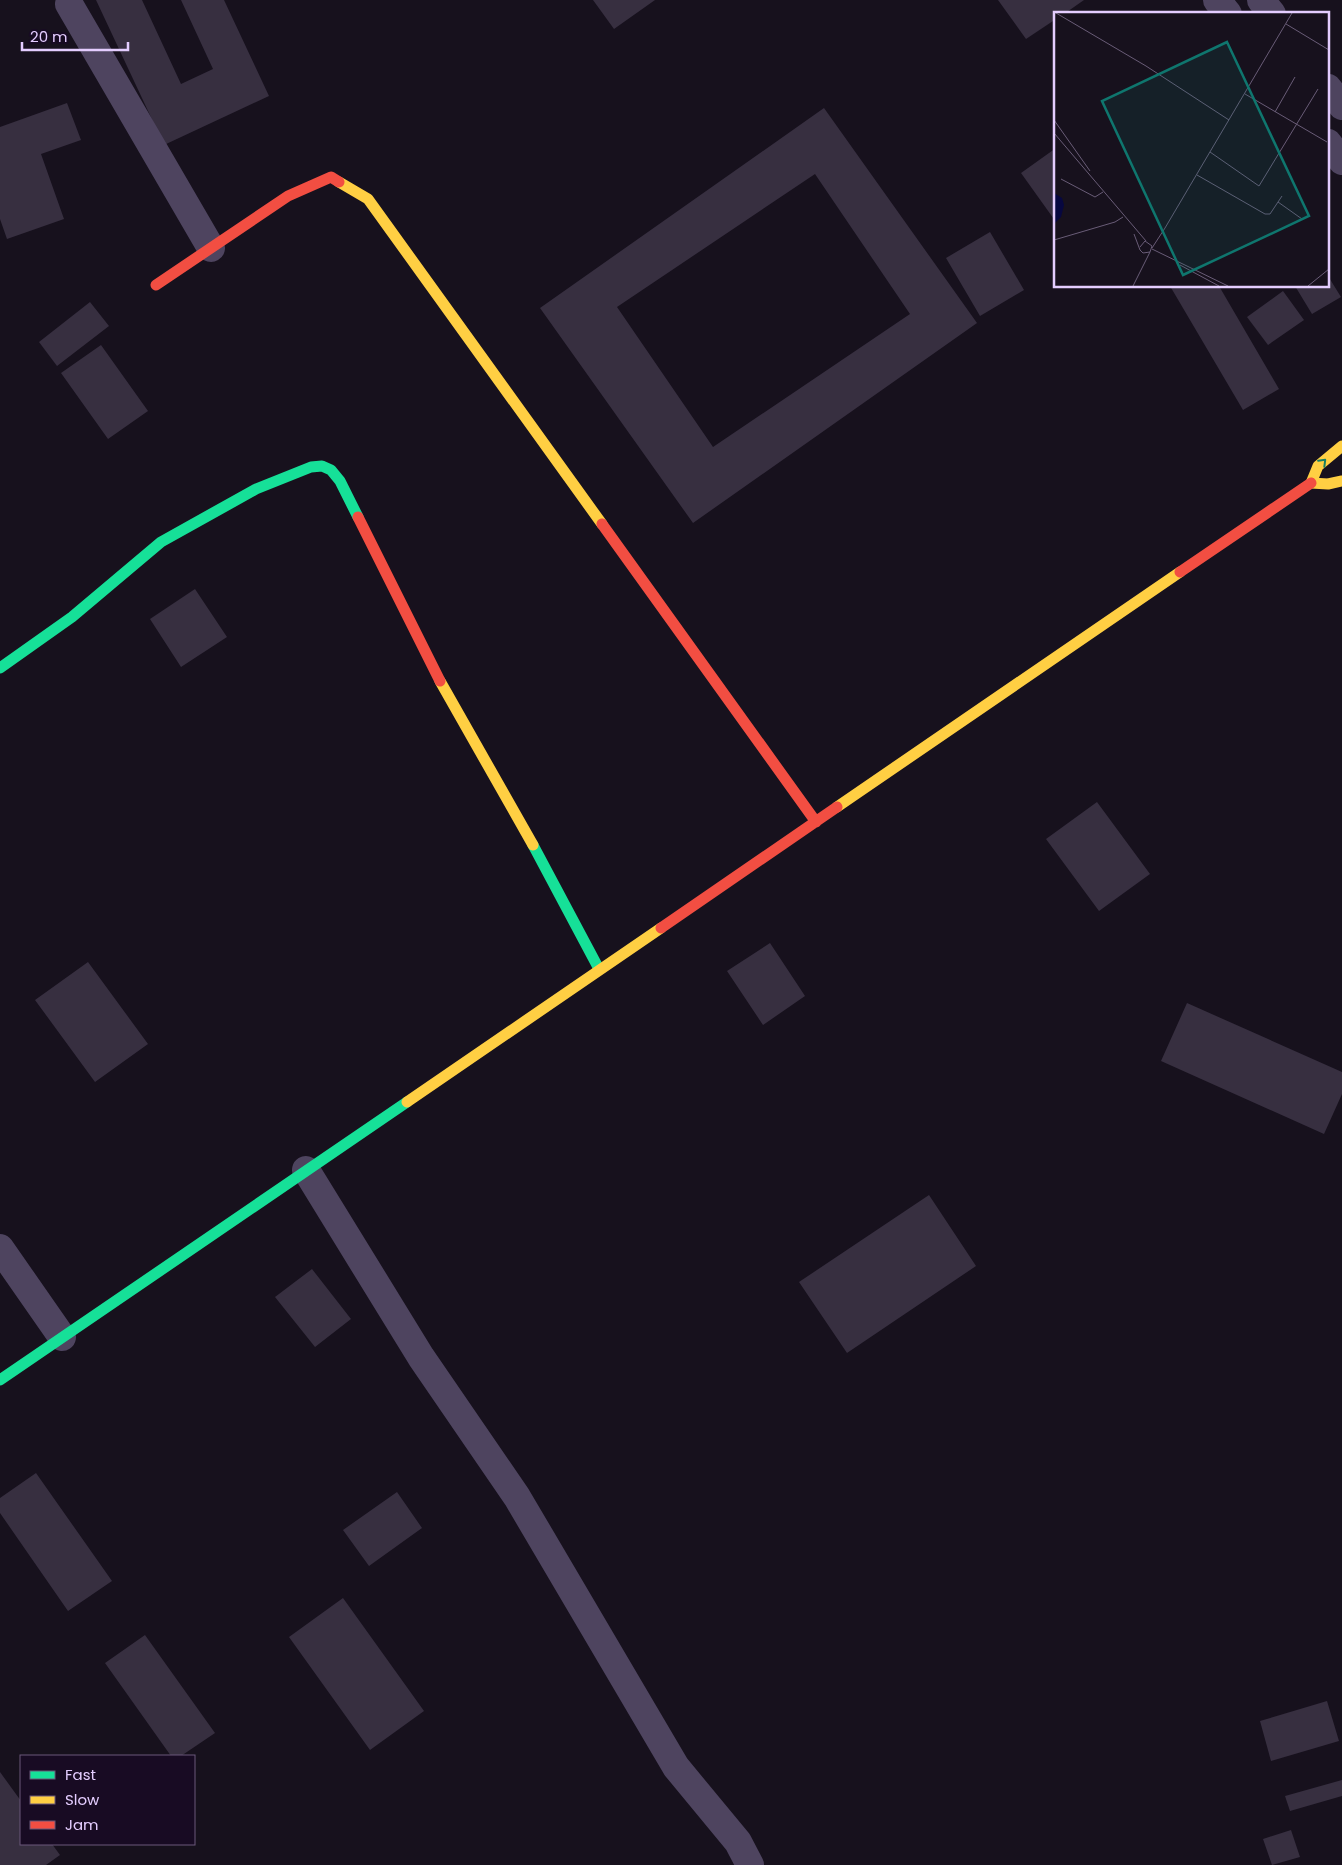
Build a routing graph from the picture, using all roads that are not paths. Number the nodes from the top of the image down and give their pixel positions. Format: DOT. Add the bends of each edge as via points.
graph roads {
  1 [pos="1217,0"];
  2 [pos="1261,0"];
  3 [pos="69,4"];
  4 [pos="1226,12"];
  5 [pos="1270,12"];
  6 [pos="1330,91"];
  7 [pos="1342,106"];
  8 [pos="1330,146"];
  9 [pos="1342,161"];
  10 [pos="211,248"];
  11 [pos="156,285"];
  12 [pos="1342,446"];
  13 [pos="1342,481"];
  14 [pos="1311,483"];
  15 [pos="0,668"];
  16 [pos="816,822"];
  17 [pos="600,969"];
  18 [pos="306,1170"];
  19 [pos="0,1248"];
  20 [pos="62,1337"];
  21 [pos="0,1380"];
  22 [pos="750,1865"];
  1 -- 4 [label="street"];
  2 -- 5 [label="street"];
  3 -- 10 [label="street"];
  6 -- 7 [label="street"];
  8 -- 9 [label="street"];
  10 -- 11 [label="main road"];
  10 -- 16 [label="main road" via="288,196 331,177 368,199"];
  14 -- 12 [label="main road, one-way" via="1318,466"];
  13 -- 14 [label="main road"];
  14 -- 16 [label="main road"];
  15 -- 17 [label="main road" via="72,617 161,542 256,489 310,467 322,466 331,470 340,481 438,678"];
  16 -- 17 [label="main road"];
  17 -- 18 [label="main road"];
  18 -- 20 [label="main road"];
  18 -- 22 [label="street" via="421,1357 517,1497 676,1767 738,1842"];
  19 -- 20 [label="street"];
  20 -- 21 [label="main road"];
}
